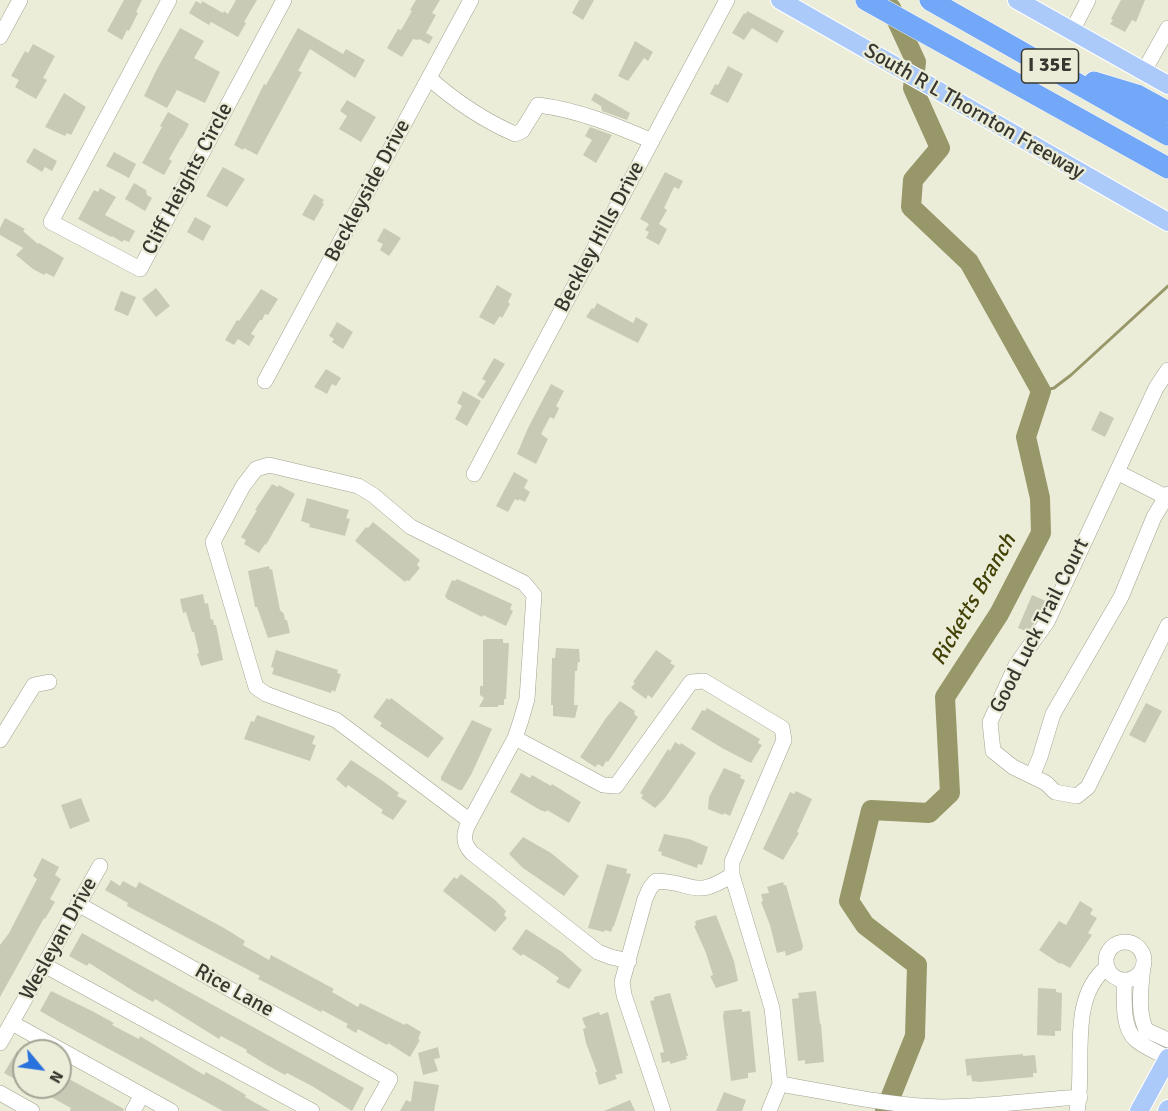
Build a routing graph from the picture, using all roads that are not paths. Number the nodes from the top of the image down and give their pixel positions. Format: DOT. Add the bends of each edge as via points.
graph roads {
  1 [pos="20,0"];
  2 [pos="170,0"];
  3 [pos="284,0"];
  4 [pos="471,0"];
  5 [pos="727,0"];
  6 [pos="780,0"];
  7 [pos="866,0"];
  8 [pos="930,0"];
  9 [pos="1017,0"];
  10 [pos="1088,0"];
  11 [pos="1168,28"];
  12 [pos="1072,31"];
  13 [pos="0,38"];
  14 [pos="1144,71"];
  15 [pos="1061,72"];
  16 [pos="429,78"];
  17 [pos="1168,85"];
  18 [pos="1168,112"];
  19 [pos="1168,135"];
  20 [pos="652,141"];
  21 [pos="1164,167"];
  22 [pos="1168,222"];
  23 [pos="1168,370"];
  24 [pos="265,381"];
  25 [pos="1117,472"];
  26 [pos="474,474"];
  27 [pos="1167,495"];
  28 [pos="1168,625"];
  29 [pos="49,682"];
  30 [pos="515,738"];
  31 [pos="0,740"];
  32 [pos="1032,776"];
  33 [pos="470,821"];
  34 [pos="100,866"];
  35 [pos="732,875"];
  36 [pos="78,904"];
  37 [pos="628,961"];
  38 [pos="44,965"];
  39 [pos="1143,966"];
  40 [pos="1107,967"];
  41 [pos="1124,980"];
  42 [pos="12,1023"];
  43 [pos="1168,1040"];
  44 [pos="0,1044"];
  45 [pos="1168,1058"];
  46 [pos="780,1084"];
  47 [pos="0,1093"];
  48 [pos="142,1095"];
  49 [pos="1078,1104"];
  50 [pos="32,1111"];
  51 [pos="133,1111"];
  52 [pos="171,1111"];
  53 [pos="312,1111"];
  54 [pos="372,1111"];
  55 [pos="663,1111"];
  56 [pos="769,1111"];
  57 [pos="1139,1111"];
  1 -- 13 [label="street"];
  2 -- 3 [label="street, Cliff Heights Circle" via="51,222 140,269"];
  4 -- 16 [label="street, Beckleyside Drive"];
  5 -- 20 [label="street, Beckley Hills Drive"];
  6 -- 22 [label="main road, South R L Thornton Freeway"];
  7 -- 21 [label="highway, South R L Thornton Freeway / I 35E"];
  8 -- 15 [label="highway, I 35E"];
  9 -- 12 [label="main road"];
  10 -- 12 [label="street"];
  11 -- 14 [label="street"];
  12 -- 14 [label="main road"];
  14 -- 17 [label="main road"];
  15 -- 18 [label="highway" via="1137,95"];
  15 -- 19 [label="highway, I 35E"];
  16 -- 20 [label="street" via="491,124 515,134 522,131 538,105 608,122"];
  16 -- 24 [label="street, Beckleyside Drive"];
  20 -- 26 [label="street, Beckley Hills Drive"];
  23 -- 25 [label="street, Good Luck Trail Court"];
  25 -- 27 [label="street"];
  25 -- 32 [label="street, Good Luck Trail Court" via="1047,622 1016,664 990,722 993,751"];
  27 -- 32 [label="street" via="1121,597 1053,714"];
  28 -- 32 [label="street, Good Luck Trail Court" via="1088,787 1077,796 1055,792"];
  29 -- 31 [label="street" via="33,685"];
  30 -- 33 [label="street"];
  30 -- 33 [label="street" via="527,699 534,595 529,588 411,527 358,486 269,465 256,469 213,542 256,687 336,720"];
  30 -- 35 [label="street" via="610,787 616,786 691,682 704,681 782,728 784,740 732,862"];
  33 -- 37 [label="street" via="464,836 472,853 598,952"];
  34 -- 36 [label="street, Wesleyan Drive"];
  35 -- 37 [label="street" via="710,888 697,890 673,881 657,881 645,899"];
  35 -- 46 [label="street" via="772,1008"];
  36 -- 38 [label="street, Wesleyan Drive"];
  36 -- 54 [label="street, Rice Lane" via="390,1078"];
  37 -- 55 [label="street" via="622,982 624,995"];
  38 -- 42 [label="street, Wesleyan Drive"];
  38 -- 53 [label="street"];
  39 -- 40 [label="street" via="1142,954 1128,942 1110,949"];
  39 -- 41 [label="street" via="1136,976"];
  39 -- 43 [label="street" via="1142,1022 1146,1030"];
  40 -- 41 [label="street" via="1115,977"];
  40 -- 49 [label="street" via="1087,992 1082,1009"];
  41 -- 45 [label="street" via="1130,1032 1134,1039"];
  42 -- 44 [label="street, Wesleyan Drive"];
  42 -- 48 [label="street"];
  45 -- 57 [label="main road"];
  46 -- 49 [label="street" via="856,1098 945,1107"];
  46 -- 56 [label="street"];
  47 -- 50 [label="street"];
  48 -- 51 [label="street"];
  48 -- 52 [label="street"];
}
